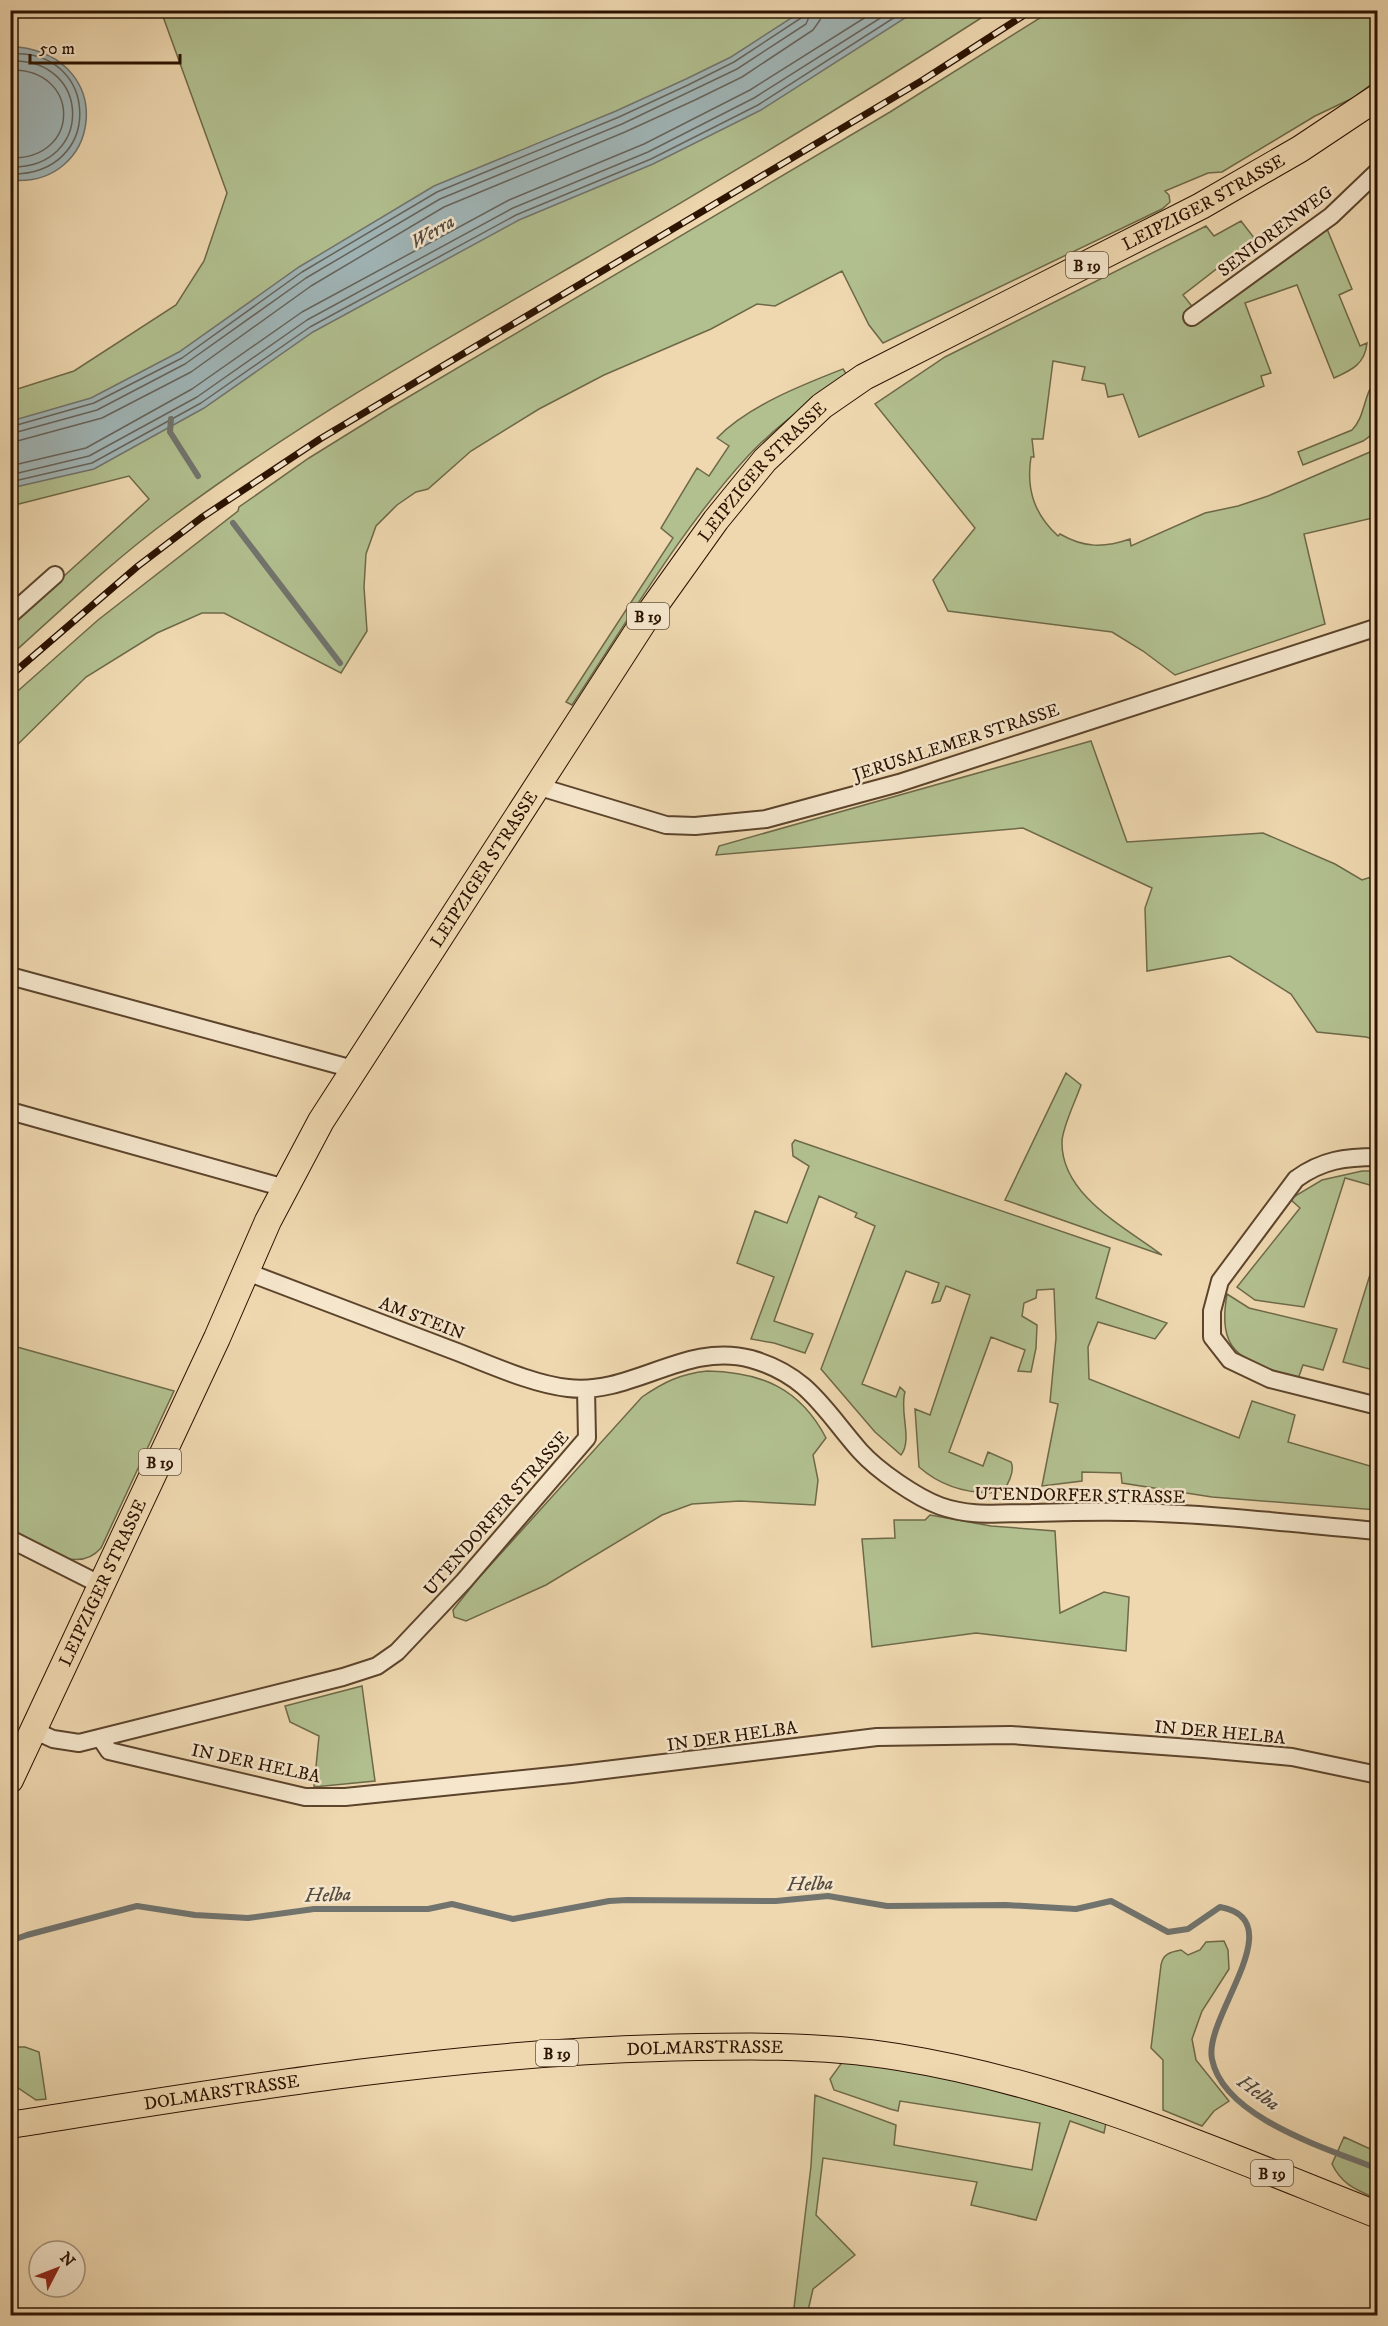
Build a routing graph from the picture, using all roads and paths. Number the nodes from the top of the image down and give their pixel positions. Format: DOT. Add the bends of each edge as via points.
graph roads {
  1 [pos="1377,97"];
  2 [pos="1377,171"];
  3 [pos="1192,317"];
  4 [pos="55,575"];
  5 [pos="10,615"];
  6 [pos="1377,627"];
  7 [pos="540,787"];
  8 [pos="10,976"];
  9 [pos="353,1069"];
  10 [pos="10,1112"];
  11 [pos="1377,1158"];
  12 [pos="285,1188"];
  13 [pos="247,1272"];
  14 [pos="586,1389"];
  15 [pos="1377,1406"];
  16 [pos="1377,1531"];
  17 [pos="10,1539"];
  18 [pos="103,1586"];
  19 [pos="33,1730"];
  20 [pos="101,1739"];
  21 [pos="1377,1775"];
  22 [pos="10,1780"];
  23 [pos="10,2125"];
  24 [pos="1377,2215"];
  1 -- 7 [label="main road, LEIPZIGER STRASSE / B 19" via="1300,149 1220,195 897,358 822,406 765,460 716,520 646,618"];
  2 -- 3 [label="street, SENIORENWEG" via="1331,216"];
  4 -- 5 [label="street"];
  6 -- 7 [label="street, JERUSALEMER STRASSE" via="899,783 766,819 666,825"];
  7 -- 9 [label="main road, LEIPZIGER STRASSE / B 19"];
  8 -- 9 [label="street"];
  9 -- 12 [label="main road, LEIPZIGER STRASSE / B 19"];
  10 -- 12 [label="street"];
  11 -- 15 [label="street" via="1332,1160 1296,1179 1220,1281 1212,1311 1212,1337 1230,1360 1270,1379"];
  12 -- 13 [label="main road, LEIPZIGER STRASSE / B 19"];
  13 -- 14 [label="street, AM STEIN" via="485,1362 549,1384"];
  13 -- 18 [label="main road, LEIPZIGER STRASSE / B 19"];
  14 -- 16 [label="street, UTENDORFER STRASSE" via="641,1377 686,1360 740,1356 770,1365 802,1383 863,1454 922,1497 941,1506 998,1516 1138,1512"];
  14 -- 20 [label="street, UTENDORFER STRASSE" via="587,1438 397,1652 377,1666 343,1677"];
  17 -- 18 [label="street"];
  18 -- 19 [label="main road, LEIPZIGER STRASSE / B 19"];
  19 -- 20 [label="street, UTENDORFER STRASSE" via="53,1739 78,1743"];
  19 -- 22 [label="main road, LEIPZIGER STRASSE / B 19"];
  20 -- 21 [label="street, IN DER HELBA" via="109,1751 305,1797 345,1797 572,1774 877,1737 1011,1735 1204,1749 1302,1759"];
  23 -- 24 [label="main road, DOLMARSTRASSE / B 19" via="298,2082 589,2050 766,2046 864,2052 958,2068 1095,2105"];
}
